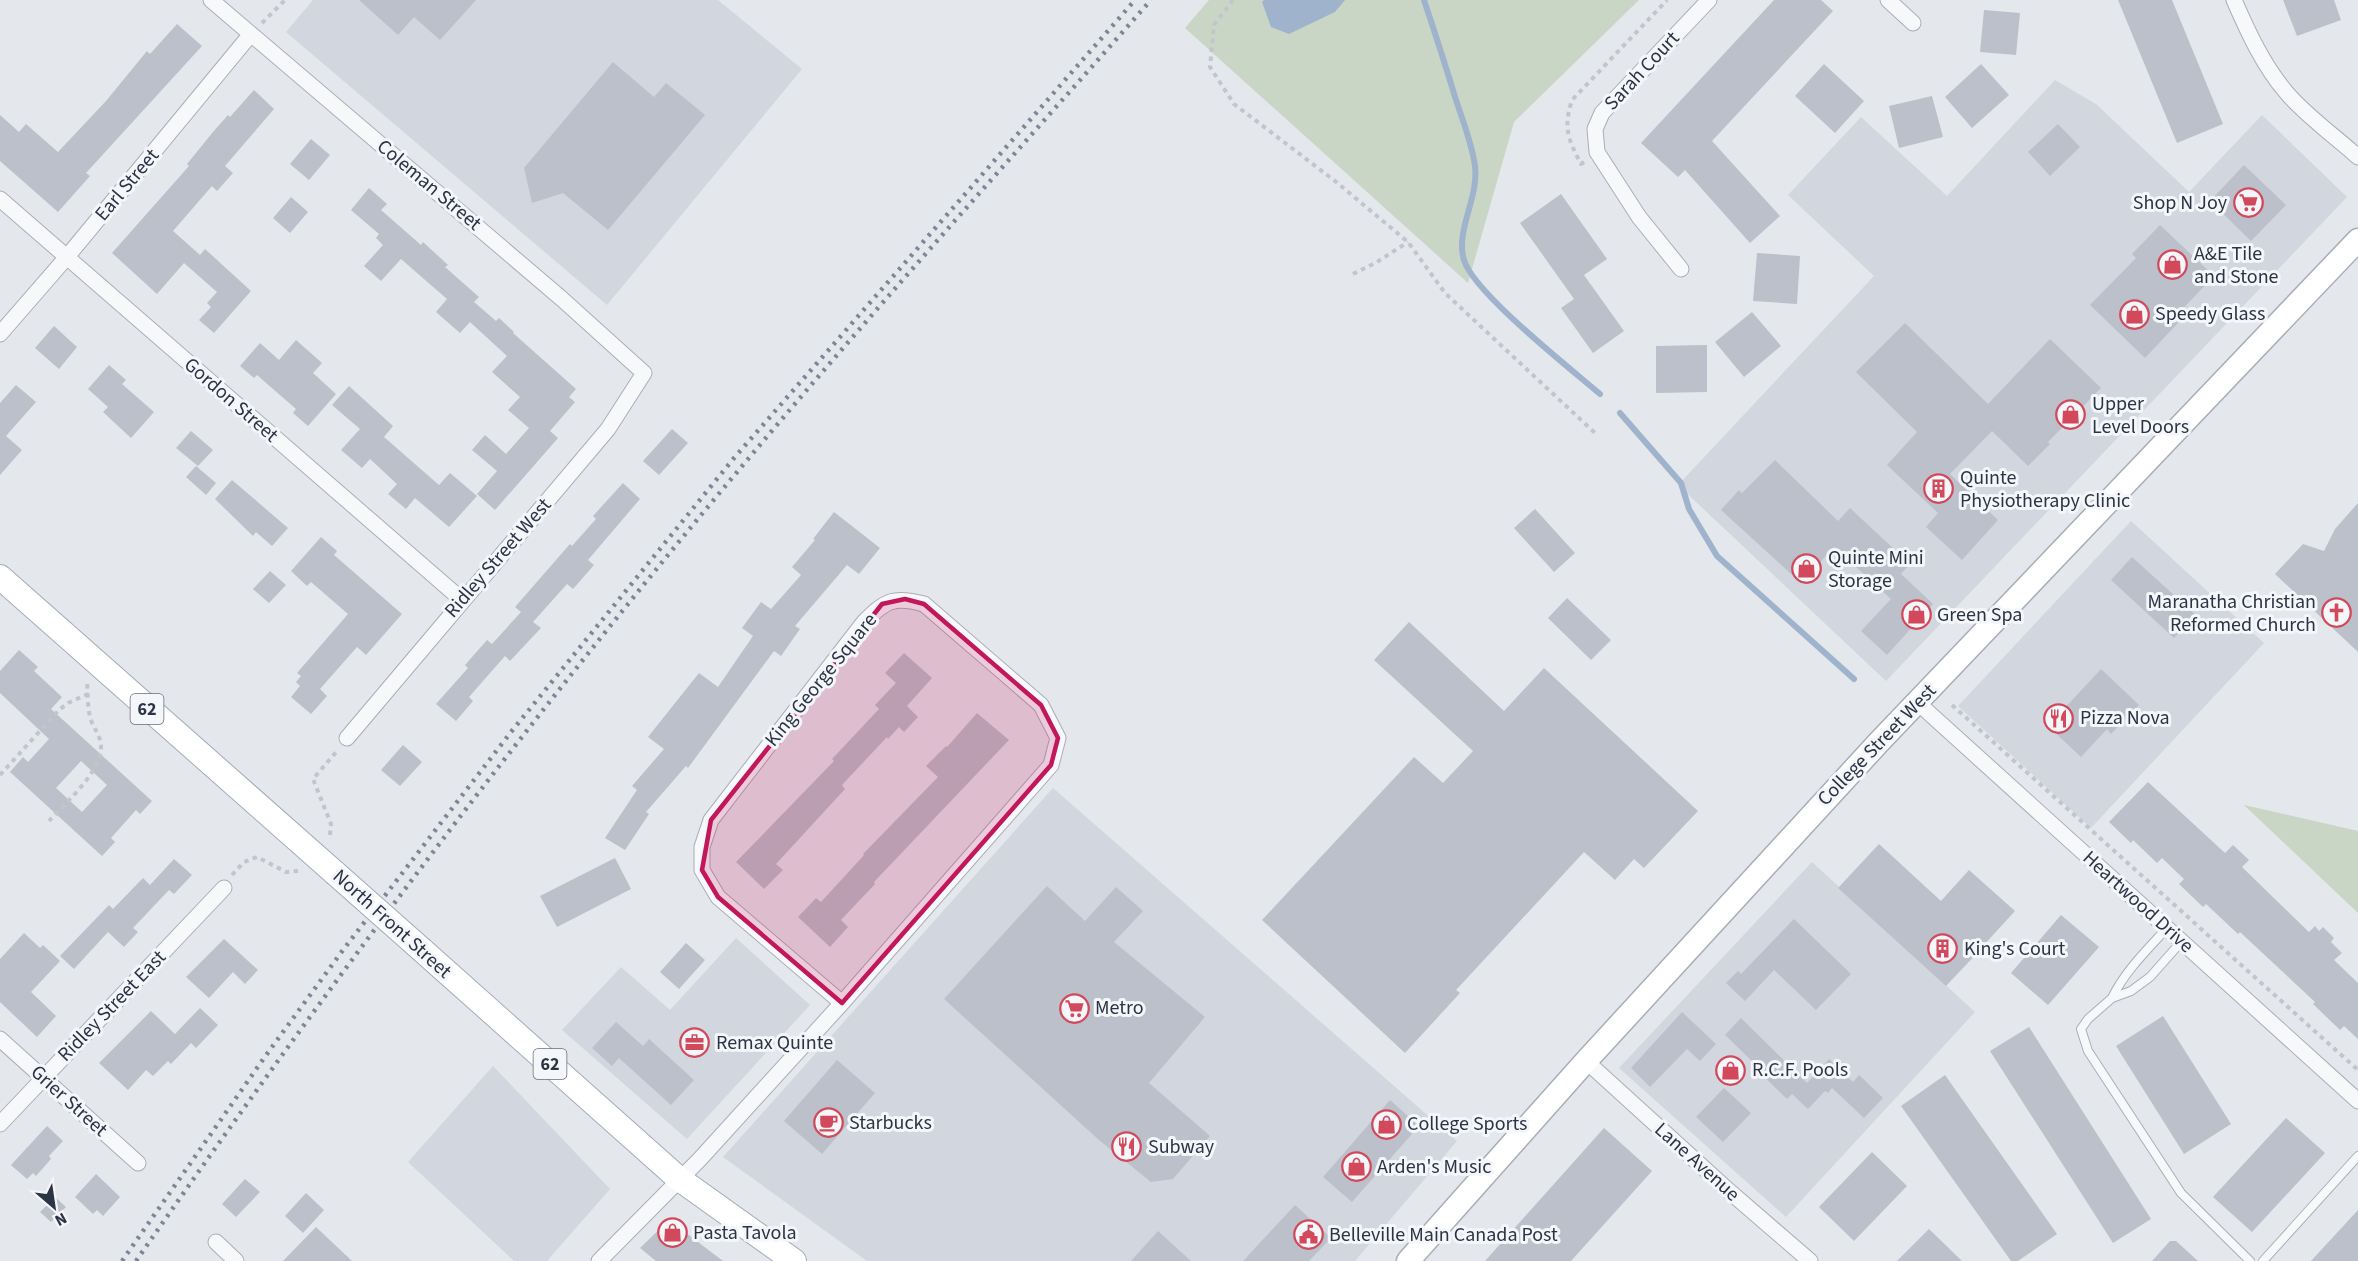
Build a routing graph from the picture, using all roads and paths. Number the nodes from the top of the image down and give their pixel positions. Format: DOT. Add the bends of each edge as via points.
graph roads {
  1 [pos="211,0"];
  2 [pos="285,0"];
  3 [pos="1233,0"];
  4 [pos="1667,0"];
  5 [pos="1709,0"];
  6 [pos="1888,0"];
  7 [pos="2234,0"];
  8 [pos="1913,23"];
  9 [pos="251,34"];
  10 [pos="1597,152"];
  11 [pos="2358,157"];
  12 [pos="0,199"];
  13 [pos="2358,240"];
  14 [pos="1408,242"];
  15 [pos="66,258"];
  16 [pos="1681,269"];
  17 [pos="1353,274"];
  18 [pos="0,334"];
  19 [pos="644,373"];
  20 [pos="1595,433"];
  21 [pos="0,577"];
  22 [pos="462,600"];
  23 [pos="87,682"];
  24 [pos="88,694"];
  25 [pos="1918,703"];
  26 [pos="1952,705"];
  27 [pos="346,738"];
  28 [pos="0,775"];
  29 [pos="49,821"];
  30 [pos="330,835"];
  31 [pos="298,871"];
  32 [pos="224,888"];
  33 [pos="2167,928"];
  34 [pos="2182,941"];
  35 [pos="2112,998"];
  36 [pos="842,1003"];
  37 [pos="0,1039"];
  38 [pos="1586,1061"];
  39 [pos="2358,1070"];
  40 [pos="42,1078"];
  41 [pos="2358,1101"];
  42 [pos="0,1124"];
  43 [pos="2358,1156"];
  44 [pos="138,1163"];
  45 [pos="678,1178"];
  46 [pos="216,1242"];
  47 [pos="236,1261"];
  48 [pos="599,1261"];
  49 [pos="794,1261"];
  50 [pos="1408,1261"];
  51 [pos="1810,1261"];
  52 [pos="2250,1261"];
  53 [pos="2263,1261"];
  1 -- 9 [label="street, Coleman Street"];
  2 -- 9 [label="path"];
  3 -- 14 [label="path" via="1214,25 1210,67 1234,104"];
  4 -- 10 [label="path" via="1572,100 1567,130 1571,145 1581,164"];
  5 -- 10 [label="street, Sarah Court" via="1602,113 1595,129"];
  6 -- 8 [label="street"];
  7 -- 11 [label="street" via="2252,40 2287,93"];
  9 -- 15 [label="street, Earl Street"];
  9 -- 19 [label="street, Coleman Street" via="562,298"];
  10 -- 16 [label="street" via="1639,217"];
  12 -- 15 [label="street, Gordon Street"];
  13 -- 25 [label="main road, College Street West"];
  14 -- 17 [label="path"];
  14 -- 20 [label="path" via="1445,293"];
  15 -- 18 [label="street, Earl Street"];
  15 -- 22 [label="street, Gordon Street"];
  19 -- 22 [label="street, Ridley Street West" via="608,429"];
  21 -- 45 [label="main road, North Front Street / 62, bridge"];
  22 -- 27 [label="street, Ridley Street West"];
  23 -- 24 [label="path"];
  24 -- 28 [label="path" via="59,710"];
  24 -- 29 [label="path" via="88,710 99,735 101,753 94,770"];
  25 -- 33 [label="street, Heartwood Drive"];
  25 -- 38 [label="main road, College Street West"];
  26 -- 39 [label="path"];
  27 -- 30 [label="path" via="313,779 331,824"];
  31 -- 32 [label="path" via="286,872 257,857 244,862"];
  32 -- 40 [label="street, Ridley Street East"];
  33 -- 34 [label="street, Heartwood Drive"];
  33 -- 35 [label="lane" via="2130,969"];
  34 -- 35 [label="lane" via="2150,977 2131,991"];
  34 -- 41 [label="street, Heartwood Drive"];
  35 -- 52 [label="lane" via="2081,1029 2088,1051 2181,1193"];
  36 -- 36 [label="street, King George Square" via="718,897 702,870 702,846 711,820 864,622 882,604 905,599 924,604 1041,705 1058,738 1051,765"];
  36 -- 45 [label="street, King George Square" via="700,1159"];
  37 -- 40 [label="street, Grier Street"];
  38 -- 50 [label="main road, College Street West"];
  38 -- 51 [label="street, Lane Avenue"];
  40 -- 42 [label="street, Ridley Street East"];
  40 -- 44 [label="street, Grier Street"];
  43 -- 53 [label="lane"];
  45 -- 48 [label="street, King George Square"];
  45 -- 49 [label="main road, North Front Street / 62"];
  46 -- 47 [label="street"];
}
